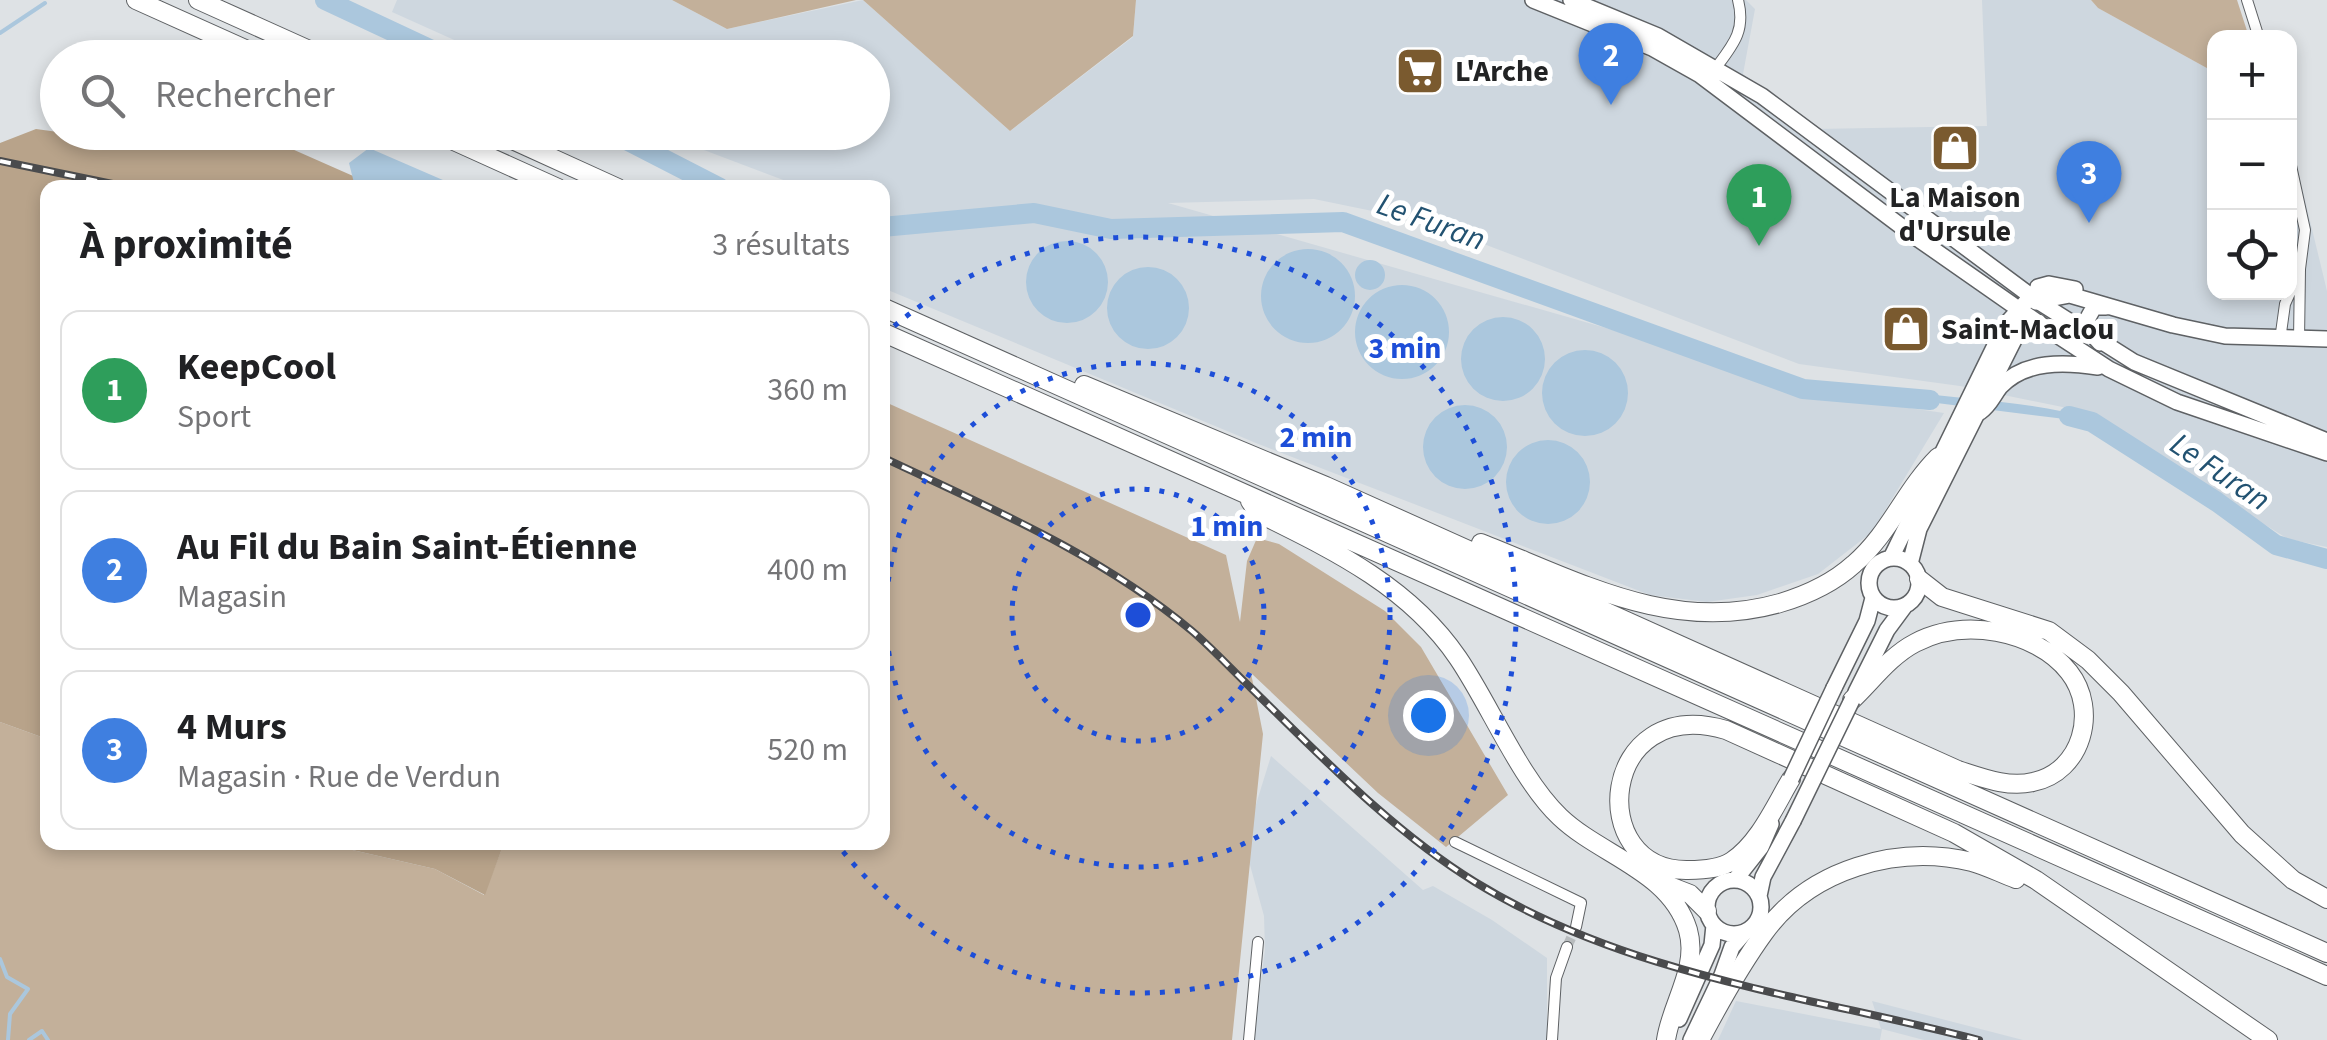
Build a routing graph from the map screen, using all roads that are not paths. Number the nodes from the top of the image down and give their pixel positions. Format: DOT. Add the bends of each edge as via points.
graph roads {
  1 [pos="136,0"];
  2 [pos="198,0"];
  3 [pos="1532,0"];
  4 [pos="1571,0"];
  5 [pos="1738,0"];
  6 [pos="2246,0"];
  7 [pos="2256,30"];
  8 [pos="225,40"];
  9 [pos="286,40"];
  10 [pos="1707,72"];
  11 [pos="1790,118"];
  12 [pos="1779,134"];
  13 [pos="474,150"];
  14 [pos="534,150"];
  15 [pos="540,180"];
  16 [pos="600,180"];
  17 [pos="2297,193"];
  18 [pos="2300,269"];
  19 [pos="1974,278"];
  20 [pos="2029,306"];
  21 [pos="2115,307"];
  22 [pos="890,311"];
  23 [pos="890,336"];
  24 [pos="2327,339"];
  25 [pos="2280,340"];
  26 [pos="2299,340"];
  27 [pos="2100,343"];
  28 [pos="2109,369"];
  29 [pos="1048,382"];
  30 [pos="1977,414"];
  31 [pos="2327,440"];
  32 [pos="2327,454"];
  33 [pos="1938,457"];
  34 [pos="1326,486"];
  35 [pos="1243,493"];
  36 [pos="1890,558"];
  37 [pos="1914,571"];
  38 [pos="1873,598"];
  39 [pos="1904,606"];
  40 [pos="1852,700"];
  41 [pos="1791,780"];
  42 [pos="1455,842"];
  43 [pos="1654,880"];
  44 [pos="1735,880"];
  45 [pos="1758,896"];
  46 [pos="2327,898"];
  47 [pos="2086,916"];
  48 [pos="1711,918"];
  49 [pos="1576,927"];
  50 [pos="1746,931"];
  51 [pos="1258,942"];
  52 [pos="1567,947"];
  53 [pos="2327,953"];
  54 [pos="2327,976"];
  55 [pos="1248,1040"];
  56 [pos="1552,1040"];
  57 [pos="1668,1040"];
  58 [pos="1690,1040"];
  59 [pos="1700,1040"];
  60 [pos="2268,1040"];
  1 -- 8 [label="highway"];
  2 -- 9 [label="highway"];
  3 -- 10 [label="main road"];
  4 -- 10 [label="main road" via="1658,36"];
  5 -- 10 [label="street" via="1739,38"];
  6 -- 7 [label="street"];
  10 -- 11 [label="main road"];
  10 -- 12 [label="main road"];
  11 -- 12 [label="main road"];
  11 -- 20 [label="main road"];
  12 -- 19 [label="main road"];
  13 -- 15 [label="highway"];
  14 -- 16 [label="highway"];
  17 -- 18 [label="street" via="2305,230"];
  18 -- 25 [label="street"];
  18 -- 26 [label="street"];
  19 -- 20 [label="main road"];
  19 -- 20 [label="main road" via="1997,306"];
  20 -- 21 [label="main road" via="2049,284"];
  20 -- 27 [label="main road"];
  20 -- 28 [label="main road"];
  20 -- 30 [label="main road"];
  20 -- 33 [label="main road"];
  21 -- 25 [label="main road" via="2173,326"];
  21 -- 27 [label="main road" via="2094,307 2085,319"];
  22 -- 29 [label="highway"];
  23 -- 35 [label="highway"];
  24 -- 26 [label="main road"];
  25 -- 26 [label="main road"];
  27 -- 31 [label="main road"];
  28 -- 30 [label="main road" via="2034,367 2014,376"];
  28 -- 32 [label="main road" via="2177,402"];
  29 -- 34 [label="highway" via="1083,385"];
  29 -- 53 [label="highway"];
  30 -- 37 [label="main road" via="1919,529"];
  33 -- 34 [label="highway" via="1915,480 1886,532 1835,579 1788,601 1724,615 1671,612 1629,600"];
  33 -- 36 [label="main road"];
  34 -- 40 [label="highway" via="1989,780 2013,784 2051,776 2074,754 2084,719 2080,689 2056,659 2034,644 1990,631 1948,632 1914,644"];
  35 -- 43 [label="highway" via="1258,512 1376,576 1430,624 1558,815"];
  35 -- 54 [label="highway"];
  36 -- 37 [label="main road"];
  36 -- 38 [label="main road" via="1871,572"];
  37 -- 39 [label="main road" via="1916,596"];
  37 -- 46 [label="highway" via="1942,597 2049,631 2088,660 2242,834 2293,880"];
  38 -- 39 [label="main road" via="1884,607"];
  38 -- 41 [label="main road, bridge"];
  39 -- 40 [label="main road"];
  40 -- 45 [label="main road, bridge"];
  41 -- 44 [label="main road" via="1761,847"];
  41 -- 47 [label="highway" via="1752,844 1731,862 1706,870 1654,862 1637,848 1619,810 1626,762 1643,742 1662,730 1706,724 1954,833"];
  42 -- 49 [label="street" via="1581,904"];
  43 -- 48 [label="highway" via="1690,894"];
  43 -- 57 [label="highway" via="1688,932 1690,963"];
  44 -- 45 [label="main road"];
  44 -- 48 [label="main road" via="1714,888"];
  45 -- 50 [label="main road" via="1759,917"];
  47 -- 59 [label="highway" via="1974,862 1926,856 1860,865 1800,896 1765,931"];
  47 -- 60 [label="highway"];
  48 -- 50 [label="main road" via="1728,933"];
  48 -- 57 [label="main road" via="1712,944"];
  50 -- 58 [label="main road" via="1732,947"];
  51 -- 55 [label="street"];
  52 -- 56 [label="street" via="1556,978"];
}
